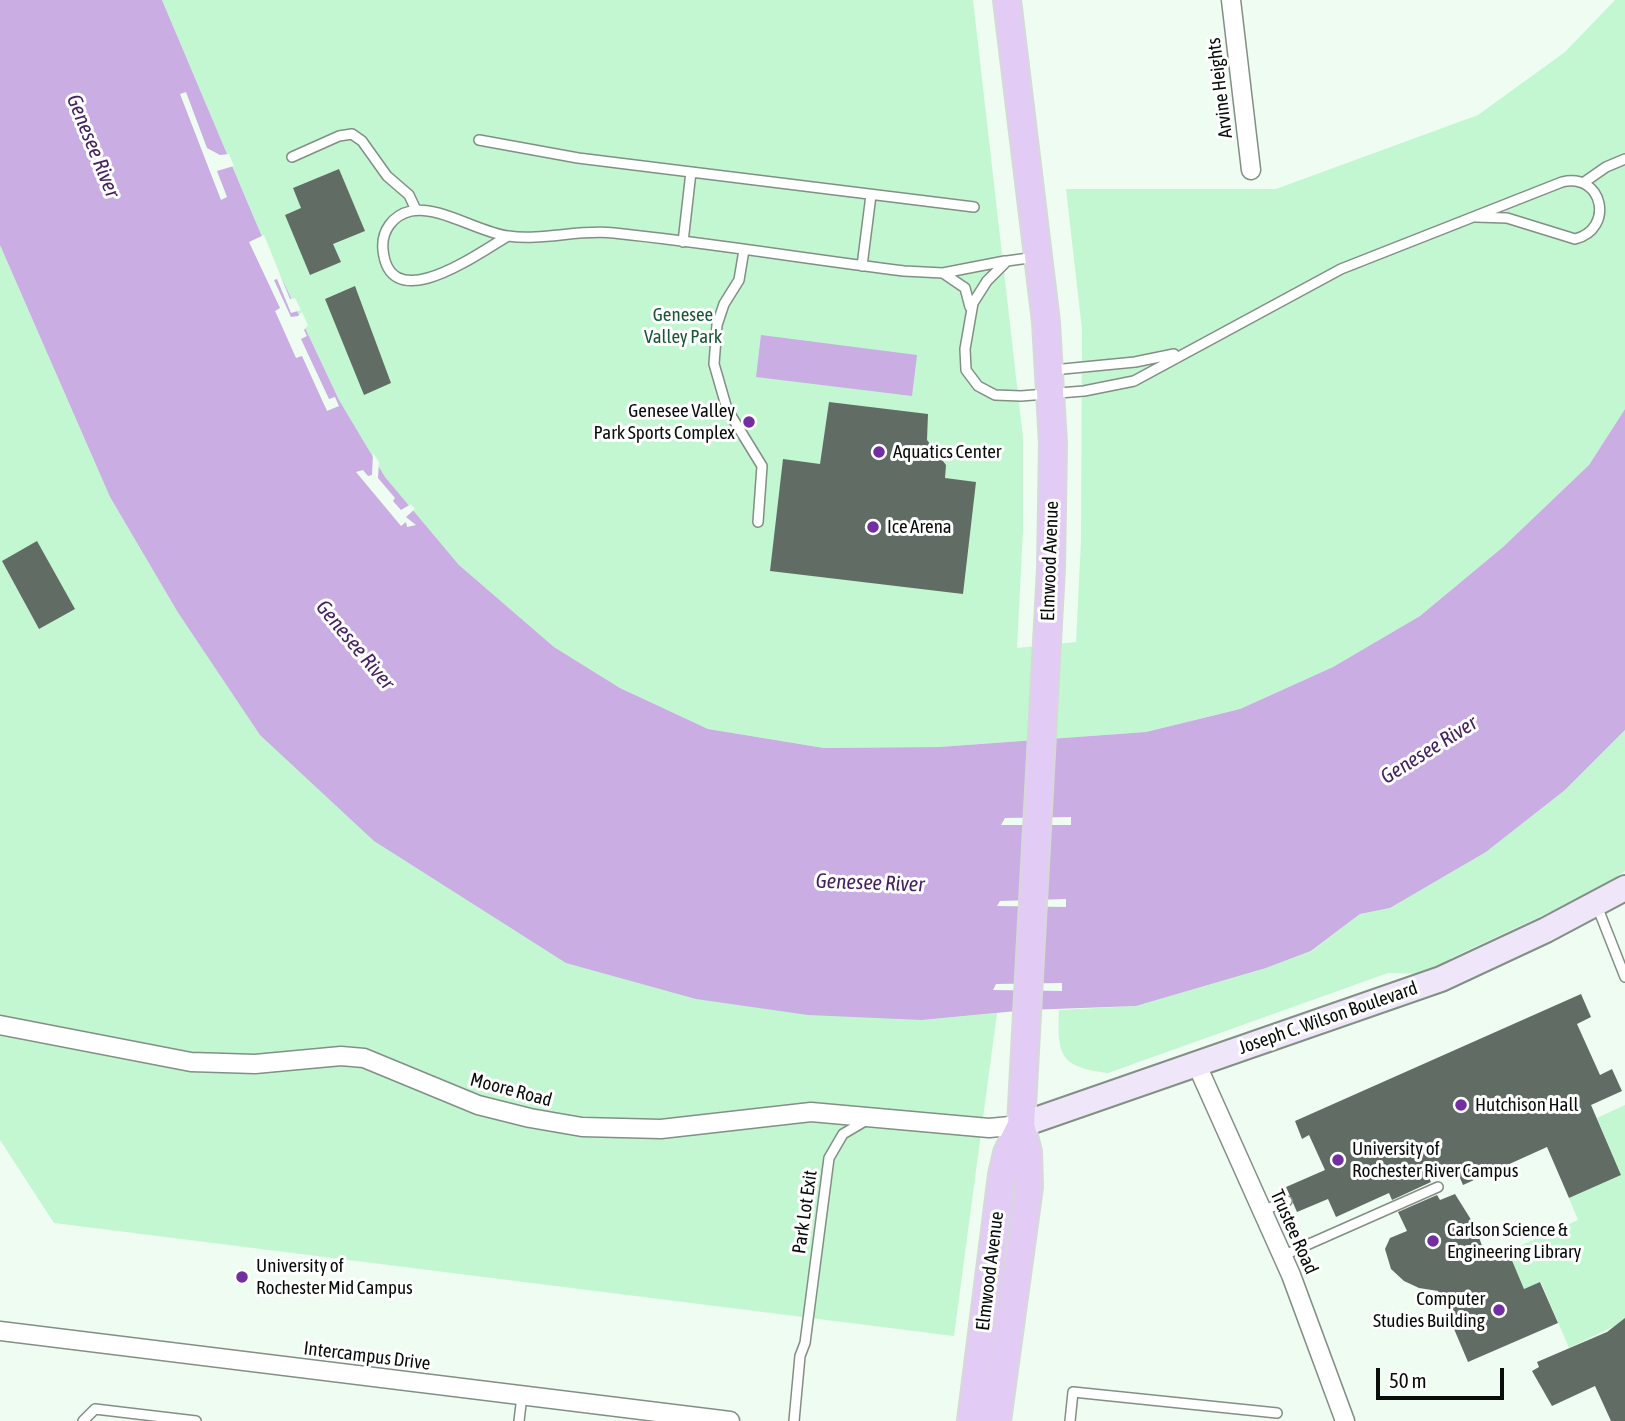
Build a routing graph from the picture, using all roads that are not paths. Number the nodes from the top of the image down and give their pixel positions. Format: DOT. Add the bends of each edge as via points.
graph roads {
  1 [pos="1007,0"];
  2 [pos="1231,0"];
  3 [pos="479,140"];
  4 [pos="292,157"];
  5 [pos="1625,159"];
  6 [pos="1251,170"];
  7 [pos="691,172"];
  8 [pos="1583,183"];
  9 [pos="871,195"];
  10 [pos="974,207"];
  11 [pos="416,210"];
  12 [pos="1476,217"];
  13 [pos="508,236"];
  14 [pos="683,242"];
  15 [pos="744,250"];
  16 [pos="1038,257"];
  17 [pos="1007,261"];
  18 [pos="862,266"];
  19 [pos="943,273"];
  20 [pos="970,314"];
  21 [pos="1186,351"];
  22 [pos="1051,382"];
  23 [pos="758,522"];
  24 [pos="1625,888"];
  25 [pos="1597,904"];
  26 [pos="1625,977"];
  27 [pos="0,1025"];
  28 [pos="1196,1063"];
  29 [pos="884,1116"];
  30 [pos="1021,1125"];
  31 [pos="1438,1187"];
  32 [pos="1287,1200"];
  33 [pos="1262,1211"];
  34 [pos="1282,1256"];
  35 [pos="0,1331"];
  36 [pos="522,1396"];
  37 [pos="1277,1413"];
  38 [pos="83,1421"];
  39 [pos="196,1421"];
  40 [pos="519,1421"];
  41 [pos="730,1421"];
  42 [pos="794,1421"];
  43 [pos="971,1421"];
  44 [pos="997,1421"];
  45 [pos="1070,1421"];
  46 [pos="1345,1421"];
  1 -- 16 [label="main road, Elmwood Avenue"];
  2 -- 6 [label="street, Arvine Heights"];
  3 -- 7 [label="lane"];
  4 -- 11 [label="lane" via="352,134 387,176 410,195"];
  5 -- 8 [label="lane"];
  7 -- 9 [label="lane"];
  7 -- 14 [label="lane"];
  8 -- 12 [label="lane" via="1562,182"];
  8 -- 12 [label="lane" via="1595,192 1601,211 1596,226 1579,238 1565,238 1507,218"];
  9 -- 10 [label="lane"];
  9 -- 18 [label="lane"];
  11 -- 13 [label="lane"];
  11 -- 13 [label="lane" via="394,220 383,242 388,265 406,280 430,280"];
  12 -- 21 [label="lane" via="1341,269"];
  13 -- 14 [label="lane" via="612,232"];
  14 -- 15 [label="lane"];
  15 -- 18 [label="lane"];
  15 -- 23 [label="lane" via="739,280 718,325 715,364 727,409 762,466"];
  16 -- 17 [label="lane"];
  16 -- 22 [label="main road, Elmwood Avenue"];
  17 -- 19 [label="lane"];
  17 -- 20 [label="lane" via="978,293"];
  18 -- 19 [label="lane"];
  19 -- 20 [label="lane" via="965,288"];
  20 -- 22 [label="lane" via="966,370 978,386 1006,396"];
  21 -- 22 [label="lane"];
  21 -- 22 [label="lane" via="1135,380 1095,389"];
  22 -- 30 [label="main road, Elmwood Avenue" via="1052,537"];
  24 -- 25 [label="street, Joseph C. Wilson Boulevard"];
  25 -- 26 [label="lane"];
  25 -- 28 [label="street, Joseph C. Wilson Boulevard" via="1441,979"];
  27 -- 29 [label="street, Moore Road" via="191,1062 364,1058 478,1105 582,1127 661,1129 811,1112"];
  28 -- 30 [label="street, Joseph C. Wilson Boulevard"];
  28 -- 33 [label="street, Trustee Road"];
  29 -- 30 [label="street, Moore Road" via="989,1128"];
  29 -- 42 [label="lane, Park Lot Exit" via="851,1128 832,1150"];
  30 -- 43 [label="main road, Elmwood Avenue" via="1002,1175"];
  30 -- 44 [label="main road, Elmwood Avenue" via="1029,1187"];
  31 -- 34 [label="lane"];
  32 -- 33 [label="lane"];
  33 -- 34 [label="street, Trustee Road"];
  34 -- 46 [label="street, Trustee Road"];
  35 -- 36 [label="street, Intercampus Drive"];
  36 -- 40 [label="lane"];
  36 -- 41 [label="street, Intercampus Drive"];
  37 -- 45 [label="lane" via="1073,1392"];
  38 -- 39 [label="lane" via="95,1409"];
}
